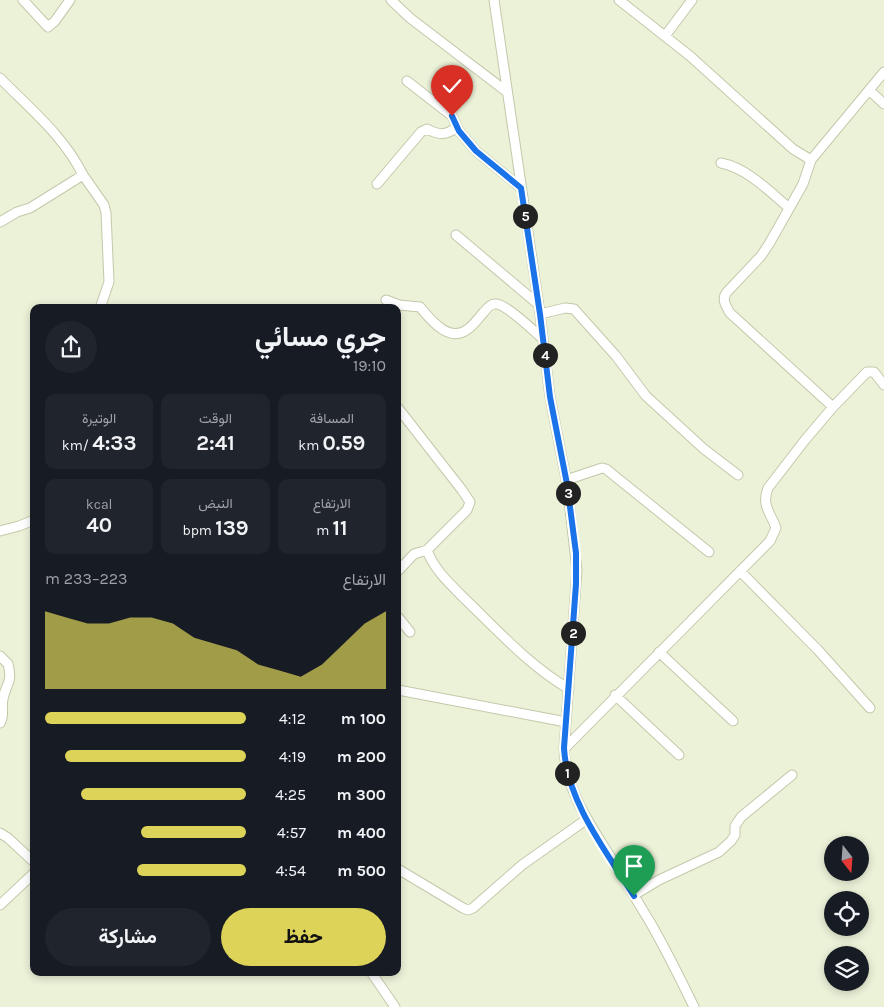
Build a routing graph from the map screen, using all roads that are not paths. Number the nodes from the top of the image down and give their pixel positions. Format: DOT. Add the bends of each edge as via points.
graph roads {
  1 [pos="24,0"];
  2 [pos="70,0"];
  3 [pos="391,0"];
  4 [pos="494,0"];
  5 [pos="619,0"];
  6 [pos="692,0"];
  7 [pos="665,36"];
  8 [pos="884,72"];
  9 [pos="0,78"];
  10 [pos="407,81"];
  11 [pos="869,90"];
  12 [pos="507,92"];
  13 [pos="884,104"];
  14 [pos="456,127"];
  15 [pos="811,160"];
  16 [pos="721,163"];
  17 [pos="83,175"];
  18 [pos="377,184"];
  19 [pos="521,188"];
  20 [pos="789,208"];
  21 [pos="0,222"];
  22 [pos="456,235"];
  23 [pos="386,300"];
  24 [pos="101,304"];
  25 [pos="397,304"];
  26 [pos="538,304"];
  27 [pos="401,305"];
  28 [pos="540,314"];
  29 [pos="543,339"];
  30 [pos="884,384"];
  31 [pos="833,407"];
  32 [pos="401,412"];
  33 [pos="738,475"];
  34 [pos="566,480"];
  35 [pos="30,522"];
  36 [pos="0,531"];
  37 [pos="428,550"];
  38 [pos="709,552"];
  39 [pos="401,568"];
  40 [pos="740,571"];
  41 [pos="401,621"];
  42 [pos="410,632"];
  43 [pos="659,652"];
  44 [pos="0,656"];
  45 [pos="569,689"];
  46 [pos="401,691"];
  47 [pos="615,695"];
  48 [pos="870,708"];
  49 [pos="733,721"];
  50 [pos="566,722"];
  51 [pos="0,723"];
  52 [pos="564,748"];
  53 [pos="679,755"];
  54 [pos="792,776"];
  55 [pos="587,819"];
  56 [pos="0,833"];
  57 [pos="30,858"];
  58 [pos="401,871"];
  59 [pos="30,877"];
  60 [pos="634,896"];
  61 [pos="0,905"];
  62 [pos="374,976"];
  63 [pos="395,1007"];
  64 [pos="694,1007"];
  1 -- 2 [label="street" via="48,27"];
  3 -- 12 [label="street"];
  4 -- 12 [label="street"];
  5 -- 7 [label="street"];
  6 -- 7 [label="street"];
  7 -- 15 [label="street" via="793,149"];
  8 -- 11 [label="street"];
  9 -- 17 [label="street" via="63,142"];
  10 -- 14 [label="street" via="452,116"];
  11 -- 13 [label="street"];
  11 -- 15 [label="street"];
  12 -- 19 [label="street"];
  14 -- 18 [label="street" via="441,134 427,129 421,132"];
  14 -- 19 [label="street" via="476,151"];
  15 -- 20 [label="street" via="803,184"];
  16 -- 20 [label="street" via="741,171"];
  17 -- 21 [label="street" via="30,208"];
  17 -- 24 [label="street" via="106,213 109,282"];
  19 -- 26 [label="street"];
  20 -- 31 [label="street" via="761,256 726,292 724,301 730,313"];
  22 -- 26 [label="street"];
  23 -- 25 [label="street"];
  26 -- 28 [label="street"];
  27 -- 29 [label="street" via="420,307 442,330 461,333 468,330 488,307 499,304"];
  28 -- 29 [label="street"];
  28 -- 33 [label="street" via="574,309 646,396"];
  29 -- 34 [label="street"];
  30 -- 31 [label="street" via="874,372 867,372"];
  31 -- 40 [label="street" via="768,488 766,504 775,533"];
  32 -- 37 [label="street" via="470,502 467,510"];
  34 -- 38 [label="street" via="606,469"];
  34 -- 45 [label="street" via="577,570"];
  35 -- 36 [label="street"];
  37 -- 39 [label="street" via="414,554"];
  37 -- 45 [label="street" via="443,575 479,613 551,678"];
  40 -- 43 [label="street"];
  40 -- 48 [label="street"];
  41 -- 42 [label="street"];
  43 -- 47 [label="street"];
  43 -- 49 [label="street"];
  44 -- 51 [label="street" via="8,664 10,679 2,701"];
  45 -- 50 [label="street"];
  46 -- 50 [label="street"];
  47 -- 52 [label="street"];
  47 -- 53 [label="street"];
  50 -- 52 [label="street"];
  52 -- 55 [label="street" via="570,784"];
  54 -- 60 [label="street" via="741,816 735,826 735,835 719,852 659,880"];
  55 -- 58 [label="street" via="528,860 468,910"];
  55 -- 60 [label="street"];
  56 -- 57 [label="street"];
  59 -- 61 [label="street"];
  60 -- 64 [label="street"];
  62 -- 63 [label="street"];
}
